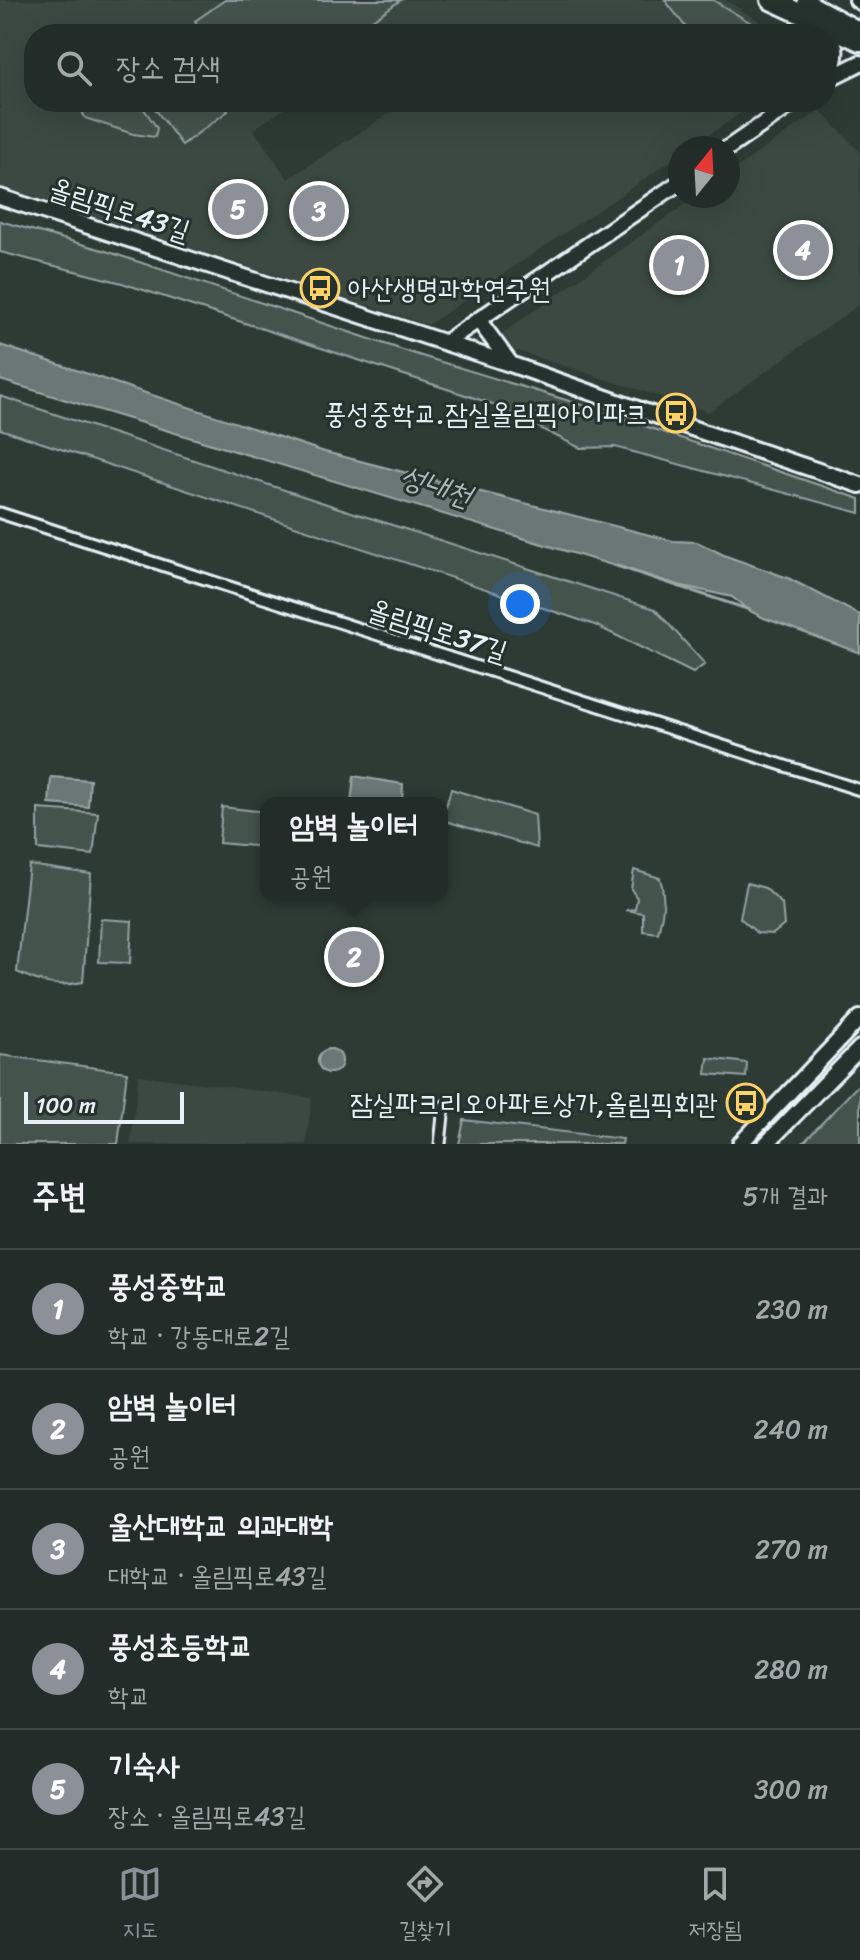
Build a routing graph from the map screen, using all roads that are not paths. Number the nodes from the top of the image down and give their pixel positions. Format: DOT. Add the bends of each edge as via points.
graph roads {
  1 [pos="771,0"];
  2 [pos="805,0"];
  3 [pos="811,19"];
  4 [pos="817,24"];
  5 [pos="822,24"];
  6 [pos="836,30"];
  7 [pos="860,30"];
  8 [pos="860,41"];
  9 [pos="860,63"];
  10 [pos="836,75"];
  11 [pos="780,112"];
  12 [pos="740,140"];
  13 [pos="668,190"];
  14 [pos="0,197"];
  15 [pos="479,321"];
  16 [pos="446,342"];
  17 [pos="510,364"];
  18 [pos="860,485"];
  19 [pos="0,513"];
  20 [pos="860,793"];
  21 [pos="860,1018"];
  22 [pos="860,1048"];
  23 [pos="444,1106"];
  24 [pos="440,1144"];
  25 [pos="740,1144"];
  26 [pos="766,1144"];
  1 -- 3 [label="highway"];
  2 -- 7 [label="street"];
  3 -- 4 [label="street"];
  3 -- 5 [label="highway"];
  6 -- 8 [label="highway"];
  9 -- 10 [label="street"];
  11 -- 12 [label="street"];
  13 -- 15 [label="street"];
  14 -- 16 [label="street, 올림픽로43길"];
  15 -- 16 [label="street"];
  15 -- 17 [label="street"];
  16 -- 17 [label="street, 올림픽로43길"];
  17 -- 18 [label="street, 올림픽로43길"];
  19 -- 20 [label="street, 올림픽로37길"];
  21 -- 25 [label="street"];
  22 -- 26 [label="street"];
  23 -- 24 [label="street"];
}
